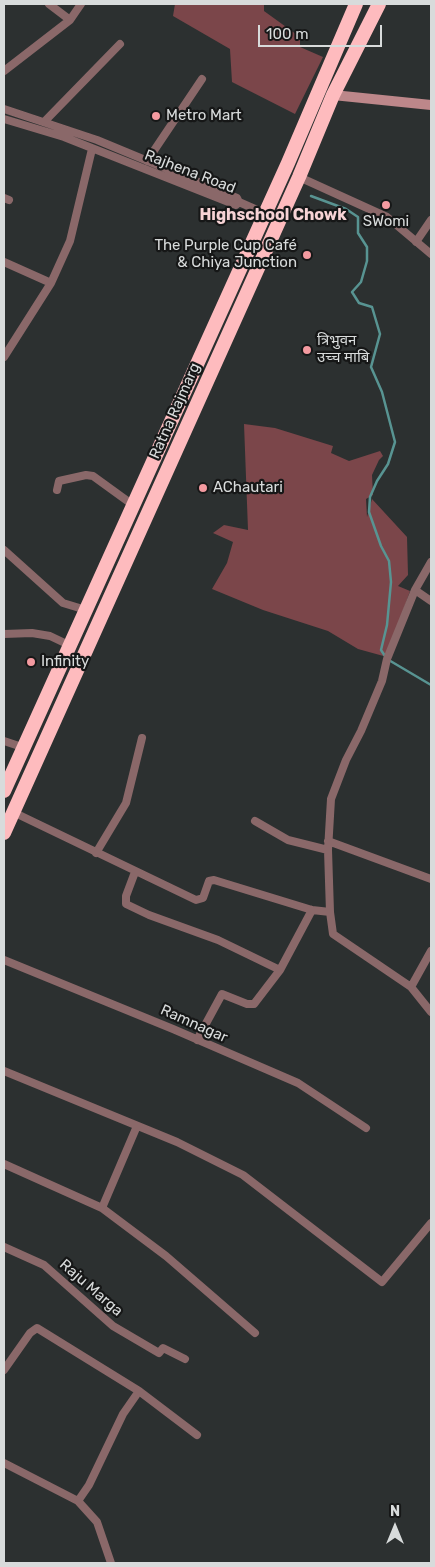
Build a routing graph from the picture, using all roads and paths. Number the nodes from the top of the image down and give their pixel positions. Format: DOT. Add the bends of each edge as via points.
graph roads {
  1 [pos="50,4"];
  2 [pos="81,4"];
  3 [pos="356,4"];
  4 [pos="379,4"];
  5 [pos="70,20"];
  6 [pos="120,44"];
  7 [pos="4,71"];
  8 [pos="202,79"];
  9 [pos="334,96"];
  10 [pos="431,105"];
  11 [pos="4,110"];
  12 [pos="4,119"];
  13 [pos="44,122"];
  14 [pos="66,133"];
  15 [pos="92,149"];
  16 [pos="147,161"];
  17 [pos="155,168"];
  18 [pos="299,177"];
  19 [pos="264,213"];
  20 [pos="431,220"];
  21 [pos="416,242"];
  22 [pos="431,254"];
  23 [pos="4,262"];
  24 [pos="51,283"];
  25 [pos="4,357"];
  26 [pos="57,490"];
  27 [pos="133,505"];
  28 [pos="4,550"];
  29 [pos="431,562"];
  30 [pos="415,590"];
  31 [pos="431,601"];
  32 [pos="86,610"];
  33 [pos="4,634"];
  34 [pos="69,645"];
  35 [pos="142,738"];
  36 [pos="4,741"];
  37 [pos="22,747"];
  38 [pos="4,791"];
  39 [pos="13,812"];
  40 [pos="255,820"];
  41 [pos="4,833"];
  42 [pos="328,841"];
  43 [pos="328,850"];
  44 [pos="96,853"];
  45 [pos="135,872"];
  46 [pos="431,879"];
  47 [pos="312,910"];
  48 [pos="330,912"];
  49 [pos="431,951"];
  50 [pos="4,960"];
  51 [pos="280,970"];
  52 [pos="411,987"];
  53 [pos="431,1012"];
  54 [pos="197,1040"];
  55 [pos="4,1071"];
  56 [pos="137,1126"];
  57 [pos="366,1128"];
  58 [pos="4,1164"];
  59 [pos="102,1208"];
  60 [pos="431,1223"];
  61 [pos="4,1247"];
  62 [pos="255,1333"];
  63 [pos="185,1359"];
  64 [pos="4,1370"];
  65 [pos="139,1391"];
  66 [pos="197,1435"];
  67 [pos="4,1463"];
  68 [pos="78,1501"];
  69 [pos="111,1563"];
  1 -- 5 [label="street"];
  2 -- 5 [label="street"];
  3 -- 19 [label="highway, Ratna Rajmarg"];
  4 -- 9 [label="highway, Ratna Rajmarg"];
  5 -- 7 [label="street"];
  6 -- 13 [label="street"];
  8 -- 16 [label="street"];
  9 -- 10 [label="street"];
  9 -- 18 [label="highway, Ratna Rajmarg"];
  11 -- 13 [label="street, Rajhena Road"];
  12 -- 14 [label="street, Rajhena Road"];
  13 -- 14 [label="street, Rajhena Road"];
  14 -- 15 [label="street, Rajhena Road"];
  14 -- 16 [label="street, Rajhena Road"];
  15 -- 17 [label="street, Rajhena Road"];
  15 -- 24 [label="street" via="70,241"];
  16 -- 17 [label="street, Rajhena Road"];
  17 -- 19 [label="street, Rajhena Road"];
  18 -- 21 [label="street" via="387,217"];
  18 -- 39 [label="highway, Ratna Rajmarg"];
  19 -- 27 [label="highway, Ratna Rajmarg"];
  20 -- 21 [label="street"];
  21 -- 22 [label="street"];
  23 -- 24 [label="street"];
  24 -- 25 [label="street"];
  26 -- 27 [label="street" via="59,481 93,476"];
  27 -- 32 [label="highway, Ratna Rajmarg"];
  28 -- 32 [label="street" via="63,603"];
  29 -- 30 [label="street"];
  30 -- 31 [label="street"];
  30 -- 42 [label="street" via="382,681 331,800"];
  32 -- 34 [label="highway, Ratna Rajmarg"];
  33 -- 34 [label="street" via="50,636"];
  34 -- 37 [label="highway, Ratna Rajmarg"];
  35 -- 44 [label="street" via="126,803"];
  36 -- 37 [label="street"];
  37 -- 38 [label="highway, Ratna Rajmarg"];
  39 -- 41 [label="highway, Ratna Rajmarg"];
  39 -- 44 [label="street"];
  40 -- 43 [label="street" via="288,840"];
  42 -- 43 [label="street"];
  42 -- 46 [label="street"];
  43 -- 48 [label="street"];
  44 -- 45 [label="street"];
  45 -- 47 [label="street" via="196,900 204,898 209,880 214,880"];
  45 -- 51 [label="street" via="126,904 218,940"];
  47 -- 48 [label="street"];
  47 -- 51 [label="street"];
  48 -- 52 [label="street" via="333,934"];
  49 -- 52 [label="street"];
  50 -- 54 [label="street, Ramnagar"];
  51 -- 54 [label="street" via="254,1004 222,994"];
  52 -- 53 [label="street"];
  54 -- 57 [label="street, Ramnagar" via="298,1084"];
  55 -- 56 [label="street"];
  56 -- 59 [label="street"];
  56 -- 60 [label="street" via="243,1175 382,1282"];
  58 -- 59 [label="street"];
  59 -- 62 [label="street" via="166,1256"];
  61 -- 63 [label="street, Raju Marga" via="44,1265 113,1326 159,1353 163,1348"];
  64 -- 65 [label="street" via="37,1328"];
  65 -- 66 [label="street"];
  65 -- 68 [label="street" via="123,1414"];
  67 -- 68 [label="street"];
  68 -- 69 [label="street" via="97,1522"];
}
